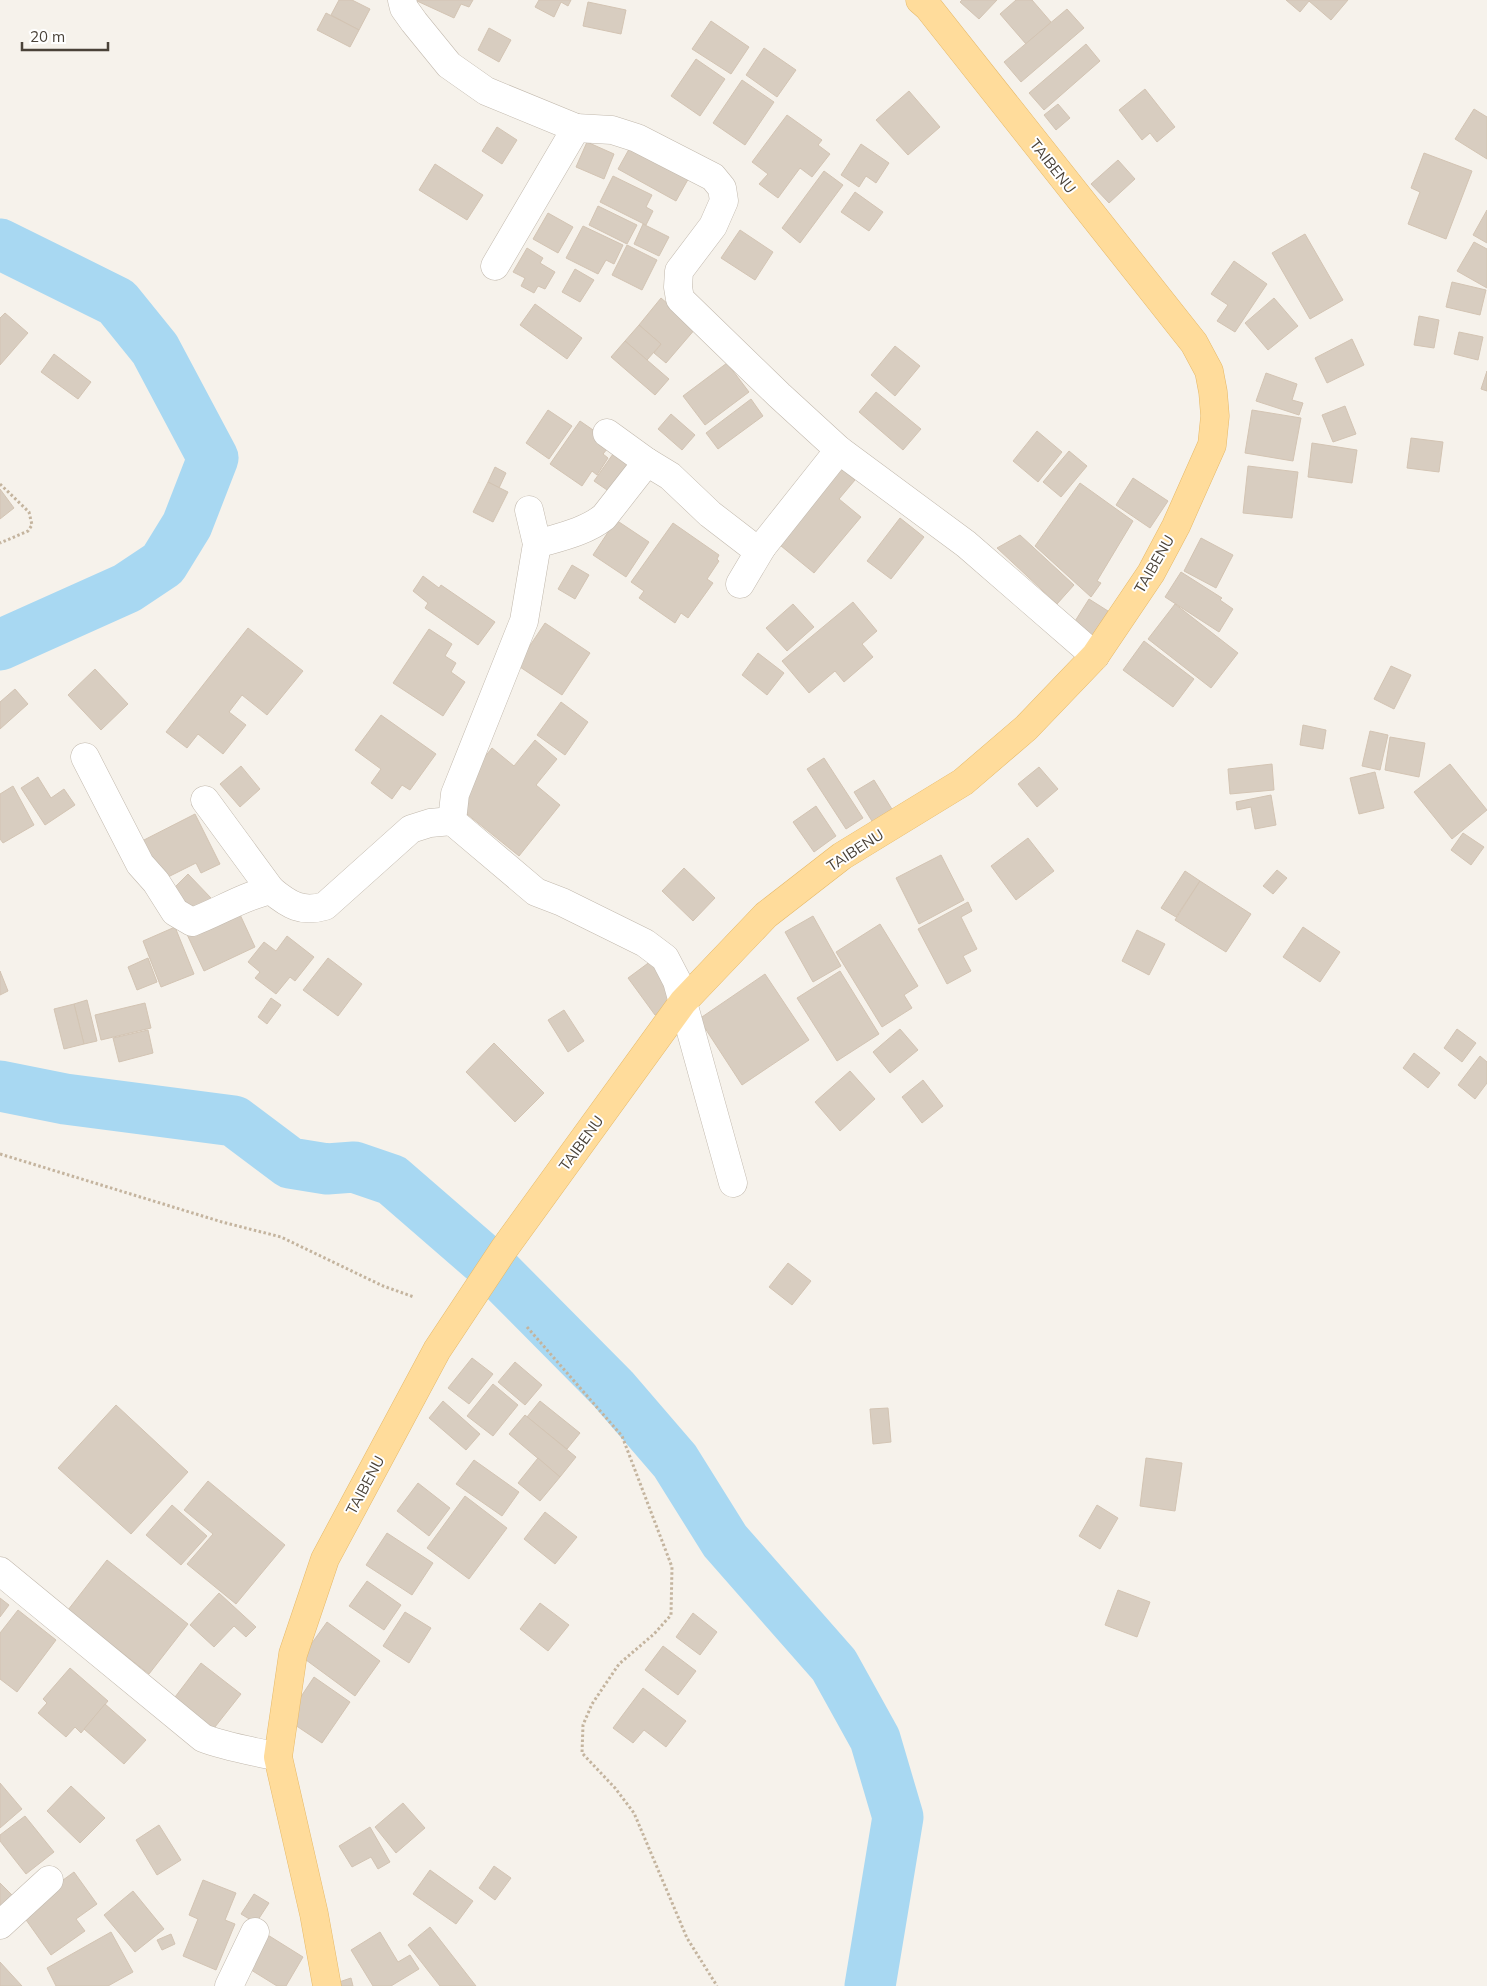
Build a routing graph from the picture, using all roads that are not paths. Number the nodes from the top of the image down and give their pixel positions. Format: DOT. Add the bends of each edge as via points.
graph roads {
  1 [pos="402,0"];
  2 [pos="920,0"];
  3 [pos="576,128"];
  4 [pos="495,266"];
  5 [pos="607,433"];
  6 [pos="839,450"];
  7 [pos="647,462"];
  8 [pos="529,510"];
  9 [pos="537,544"];
  10 [pos="759,552"];
  11 [pos="740,584"];
  12 [pos="1095,656"];
  13 [pos="85,757"];
  14 [pos="205,800"];
  15 [pos="452,821"];
  16 [pos="271,890"];
  17 [pos="683,1002"];
  18 [pos="733,1183"];
  19 [pos="0,1571"];
  20 [pos="278,1757"];
  21 [pos="49,1880"];
  22 [pos="0,1925"];
  23 [pos="255,1932"];
  24 [pos="229,1986"];
  25 [pos="327,1986"];
  1 -- 3 [label="street" via="414,22 449,65 486,91"];
  2 -- 12 [label="main road, TAIBENU" via="1164,303 1194,343 1209,371 1215,416 1212,445 1152,573"];
  3 -- 4 [label="street"];
  3 -- 6 [label="street" via="612,130 637,138 712,177 722,188 724,201 713,226 679,271 680,299"];
  5 -- 7 [label="street"];
  6 -- 10 [label="street"];
  6 -- 12 [label="street" via="966,544"];
  7 -- 9 [label="street" via="598,522"];
  7 -- 10 [label="street" via="670,476 710,514"];
  8 -- 9 [label="street"];
  9 -- 15 [label="street" via="524,622 454,794"];
  10 -- 11 [label="street"];
  12 -- 17 [label="main road, TAIBENU" via="1026,728 963,782 842,856 766,915"];
  13 -- 16 [label="street" via="140,864 175,912 192,922"];
  14 -- 16 [label="street"];
  15 -- 16 [label="street" via="411,828 325,906 311,910 287,904"];
  15 -- 17 [label="street" via="536,892 645,943 665,958"];
  17 -- 18 [label="street"];
  17 -- 20 [label="main road, TAIBENU" via="504,1249 437,1350 324,1559 293,1654"];
  19 -- 20 [label="street" via="203,1738"];
  20 -- 25 [label="main road"];
  21 -- 22 [label="street"];
  23 -- 24 [label="street"];
}
